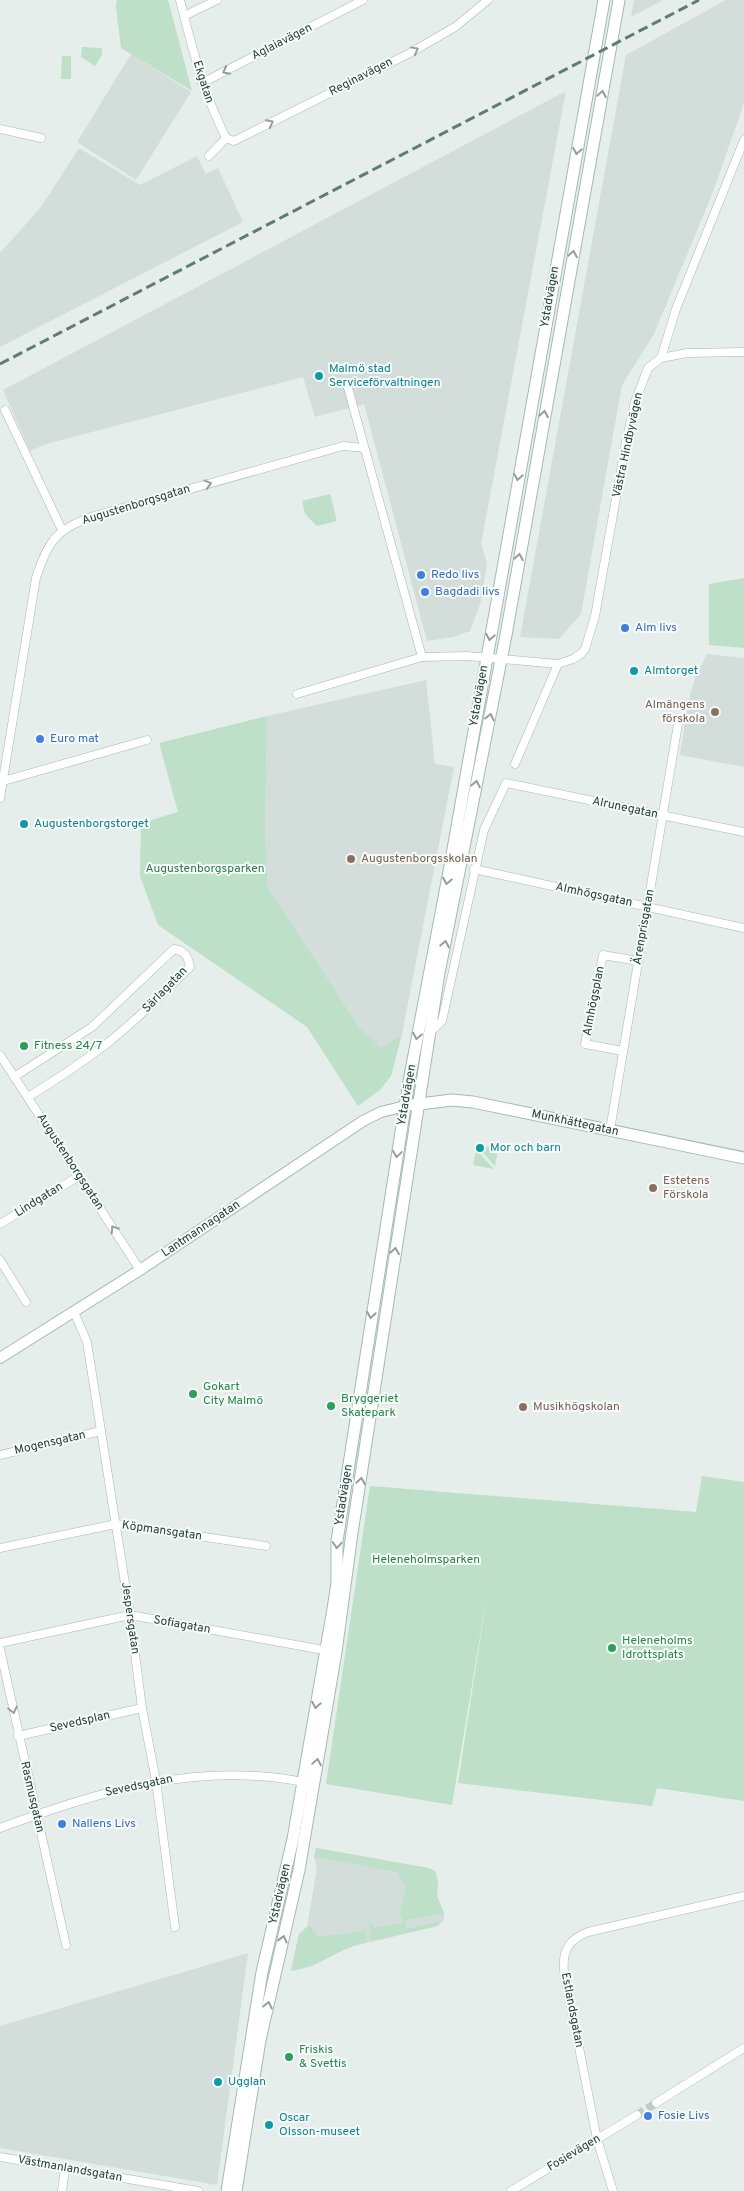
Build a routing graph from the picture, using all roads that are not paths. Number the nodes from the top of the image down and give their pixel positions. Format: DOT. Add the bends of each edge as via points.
graph roads {
  1 [pos="180,0"];
  2 [pos="217,0"];
  3 [pos="362,0"];
  4 [pos="488,0"];
  5 [pos="604,0"];
  6 [pos="619,0"];
  7 [pos="184,16"];
  8 [pos="202,84"];
  9 [pos="0,129"];
  10 [pos="41,138"];
  11 [pos="226,138"];
  12 [pos="744,140"];
  13 [pos="209,156"];
  14 [pos="744,352"];
  15 [pos="660,358"];
  16 [pos="347,384"];
  17 [pos="5,410"];
  18 [pos="364,448"];
  19 [pos="62,530"];
  20 [pos="422,657"];
  21 [pos="486,658"];
  22 [pos="501,659"];
  23 [pos="558,664"];
  24 [pos="297,694"];
  25 [pos="678,724"];
  26 [pos="147,740"];
  27 [pos="515,764"];
  28 [pos="1,782"];
  29 [pos="506,783"];
  30 [pos="0,798"];
  31 [pos="663,816"];
  32 [pos="744,832"];
  33 [pos="474,869"];
  34 [pos="647,907"];
  35 [pos="744,928"];
  36 [pos="638,961"];
  37 [pos="430,1032"];
  38 [pos="623,1051"];
  39 [pos="1,1061"];
  40 [pos="14,1077"];
  41 [pos="28,1098"];
  42 [pos="418,1104"];
  43 [pos="405,1106"];
  44 [pos="610,1130"];
  45 [pos="744,1157"];
  46 [pos="79,1176"];
  47 [pos="0,1224"];
  48 [pos="0,1260"];
  49 [pos="140,1270"];
  50 [pos="26,1302"];
  51 [pos="74,1312"];
  52 [pos="0,1358"];
  53 [pos="101,1431"];
  54 [pos="0,1455"];
  55 [pos="116,1524"];
  56 [pos="266,1546"];
  57 [pos="0,1548"];
  58 [pos="130,1615"];
  59 [pos="0,1643"];
  60 [pos="0,1649"];
  61 [pos="331,1652"];
  62 [pos="142,1708"];
  63 [pos="18,1736"];
  64 [pos="156,1781"];
  65 [pos="308,1783"];
  66 [pos="36,1815"];
  67 [pos="0,1828"];
  68 [pos="744,1896"];
  69 [pos="175,1927"];
  70 [pos="66,1945"];
  71 [pos="744,2048"];
  72 [pos="656,2103"];
  73 [pos="637,2115"];
  74 [pos="597,2139"];
  75 [pos="0,2156"];
  76 [pos="65,2168"];
  77 [pos="62,2191"];
  78 [pos="198,2191"];
  79 [pos="227,2191"];
  80 [pos="236,2191"];
  81 [pos="511,2191"];
  82 [pos="613,2191"];
  1 -- 7 [label="street, Ekgatan"];
  2 -- 7 [label="street"];
  3 -- 8 [label="street, Aglaiavägen, one-way"];
  11 -- 4 [label="street, Reginavägen, one-way" via="234,141 410,53 455,27"];
  5 -- 21 [label="main road, Ystadvägen, one-way"];
  22 -- 6 [label="main road, Ystadvägen, one-way"];
  7 -- 8 [label="street, Ekgatan"];
  8 -- 11 [label="street, Ekgatan"];
  9 -- 10 [label="street"];
  11 -- 13 [label="street"];
  12 -- 15 [label="street, Västra Hindbyvägen" via="676,309"];
  14 -- 15 [label="street" via="686,353"];
  15 -- 23 [label="street, Västra Hindbyvägen" via="648,368 636,402 595,616 585,649"];
  16 -- 18 [label="street"];
  17 -- 19 [label="street"];
  19 -- 18 [label="street, Augustenborgsgatan, one-way" via="94,516 342,446"];
  18 -- 20 [label="street"];
  19 -- 28 [label="street, Augustenborgsgatan" via="48,546 36,578"];
  20 -- 21 [label="street"];
  20 -- 24 [label="street"];
  21 -- 22 [label="street"];
  21 -- 43 [label="main road, Ystadvägen, one-way"];
  22 -- 23 [label="street"];
  37 -- 22 [label="main road, Ystadvägen, one-way"];
  23 -- 27 [label="street"];
  25 -- 31 [label="street, Ärenprisgatan"];
  26 -- 28 [label="street"];
  28 -- 30 [label="street, Augustenborgsgatan"];
  29 -- 31 [label="street, Alrunegatan"];
  29 -- 33 [label="street, Ystadvägen" via="484,830"];
  31 -- 32 [label="street, Alrunegatan"];
  31 -- 34 [label="street, Ärenprisgatan"];
  33 -- 34 [label="street, Almhögsgatan"];
  33 -- 37 [label="street, Ystadvägen" via="442,1021"];
  34 -- 35 [label="street, Almhögsgatan"];
  34 -- 36 [label="street, Ärenprisgatan"];
  36 -- 38 [label="street, Ärenprisgatan"];
  36 -- 38 [label="street, Almhögsplan" via="603,955 585,1044"];
  37 -- 42 [label="main road, Ystadvägen"];
  38 -- 44 [label="street, Ärenprisgatan"];
  39 -- 40 [label="street, Augustenborgsgatan"];
  40 -- 41 [label="street, Augustenborgsgatan"];
  40 -- 41 [label="street, Särlagatan" via="92,1027 174,949 182,950 188,957 190,966 136,1020 66,1074"];
  41 -- 46 [label="street, Augustenborgsgatan"];
  42 -- 43 [label="main road, Munkhättegatan"];
  42 -- 44 [label="main road, Munkhättegatan" via="452,1100 473,1102"];
  61 -- 42 [label="main road, Ystadvägen, one-way"];
  43 -- 49 [label="street, Lantmannagatan" via="380,1112 363,1121"];
  43 -- 61 [label="main road, Ystadvägen, one-way" via="337,1541"];
  44 -- 45 [label="main road, Munkhättegatan"];
  46 -- 47 [label="street, Lindgatan"];
  49 -- 46 [label="street, Augustenborgsgatan, one-way"];
  48 -- 50 [label="street"];
  49 -- 51 [label="street, Lantmannagatan"];
  51 -- 52 [label="street, Lantmannagatan"];
  51 -- 53 [label="street, Jespersgatan" via="87,1342"];
  53 -- 54 [label="street, Mogensgatan"];
  53 -- 55 [label="street, Jespersgatan"];
  55 -- 56 [label="street, Köpmansgatan"];
  55 -- 57 [label="street, Köpmansgatan"];
  55 -- 58 [label="street, Jespersgatan"];
  58 -- 59 [label="street, Sofiagatan"];
  58 -- 61 [label="street, Sofiagatan"];
  58 -- 62 [label="street, Jespersgatan"];
  60 -- 63 [label="street, Rasmusgatan, one-way"];
  61 -- 65 [label="main road, Ystadvägen"];
  62 -- 63 [label="street, Sevedsplan"];
  62 -- 64 [label="street, Jespersgatan"];
  63 -- 66 [label="street, Rasmusgatan"];
  64 -- 65 [label="street, Sevedsgatan" via="179,1777 239,1776"];
  64 -- 66 [label="street, Sevedsgatan" via="89,1797"];
  64 -- 69 [label="street, Jespersgatan"];
  65 -- 79 [label="main road, Ystadvägen" via="262,1972"];
  80 -- 65 [label="main road, Ystadvägen, one-way" via="260,2040 289,1918"];
  66 -- 67 [label="street, Sevedsgatan"];
  66 -- 70 [label="street, Rasmusgatan"];
  68 -- 74 [label="street, Estlandsgatan" via="588,1932 568,1945 563,1959 564,1971"];
  71 -- 72 [label="street"];
  73 -- 74 [label="street, Fosievägen"];
  74 -- 81 [label="street, Fosievägen"];
  74 -- 82 [label="street, Estlandsgatan"];
  75 -- 76 [label="street, Västmanlandsgatan"];
  76 -- 77 [label="street"];
  76 -- 78 [label="street, Västmanlandsgatan"];
}
